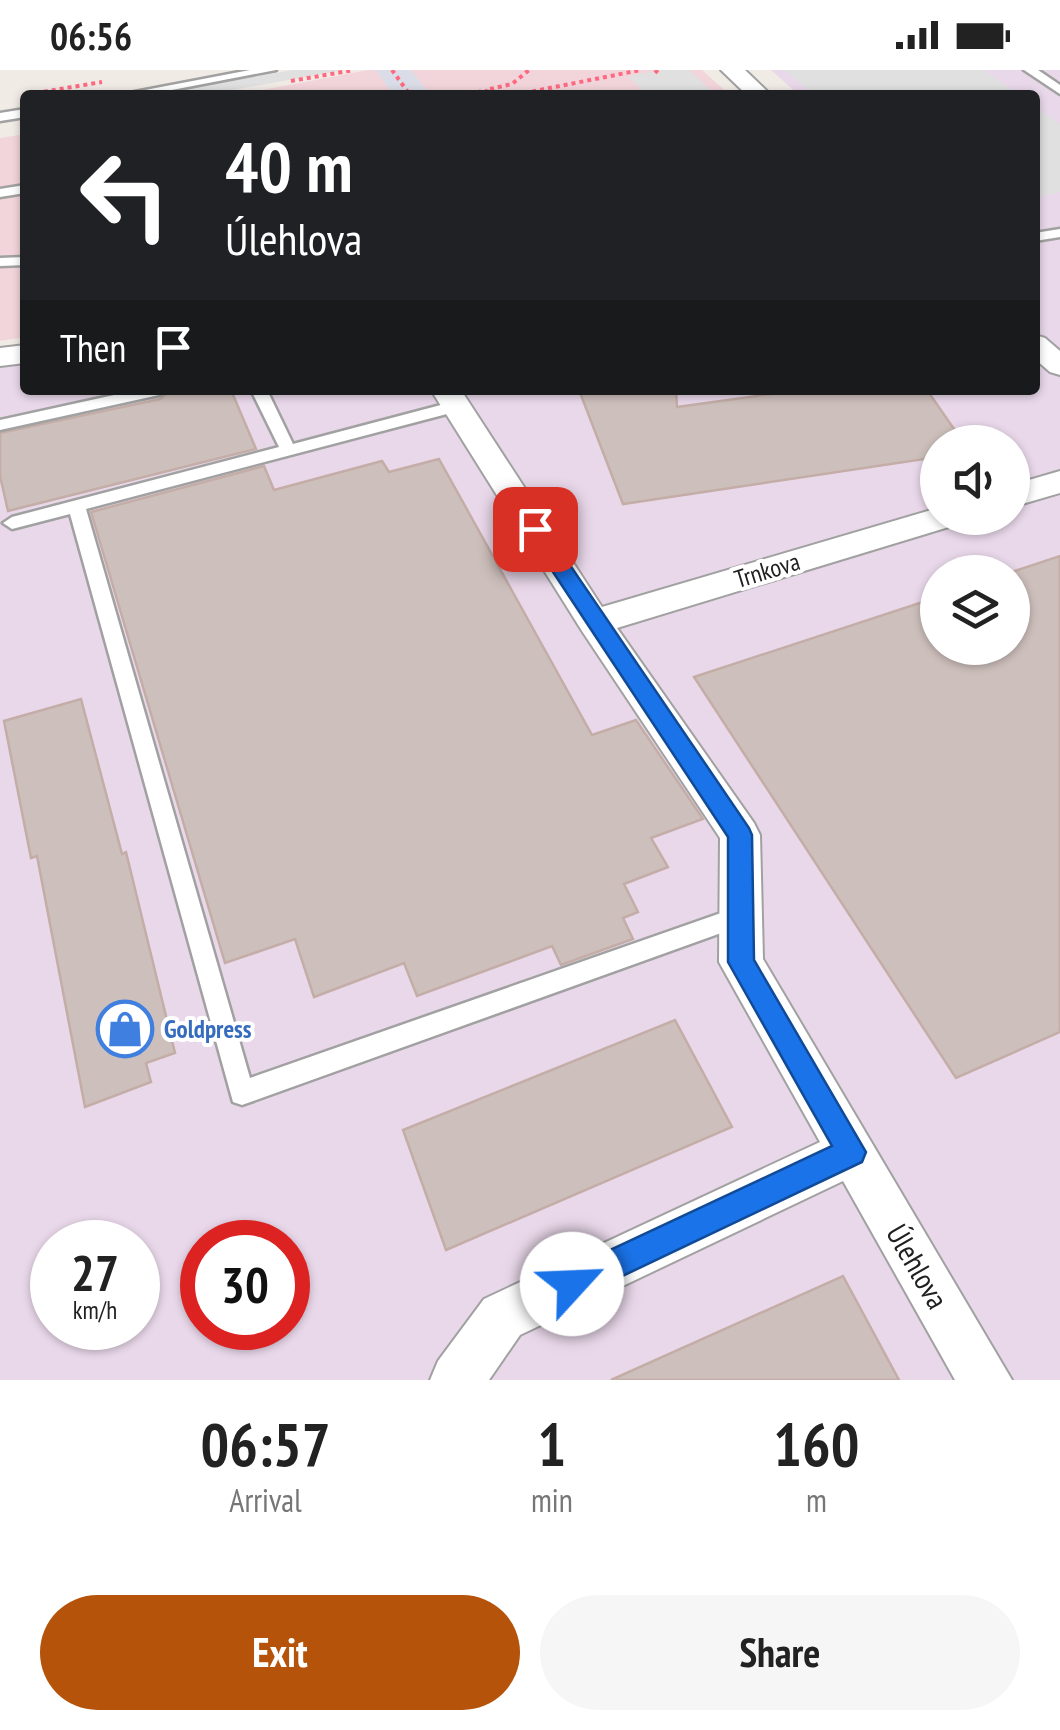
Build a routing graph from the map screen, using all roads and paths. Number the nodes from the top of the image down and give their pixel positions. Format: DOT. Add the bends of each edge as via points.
graph roads {
  1 [pos="270,70"];
  2 [pos="529,70"];
  3 [pos="640,70"];
  4 [pos="732,70"];
  5 [pos="1030,70"];
  6 [pos="108,81"];
  7 [pos="54,90"];
  8 [pos="154,90"];
  9 [pos="484,90"];
  10 [pos="539,90"];
  11 [pos="754,90"];
  12 [pos="1060,90"];
  13 [pos="1040,348"];
  14 [pos="1060,366"];
  15 [pos="136,395"];
  16 [pos="261,395"];
  17 [pos="451,398"];
  18 [pos="0,425"];
  19 [pos="288,450"];
  20 [pos="1060,482"];
  21 [pos="1030,491"];
  22 [pos="76,506"];
  23 [pos="12,523"];
  24 [pos="920,524"];
  25 [pos="594,622"];
  26 [pos="741,916"];
  27 [pos="852,1152"];
  28 [pos="457,1380"];
  29 [pos="985,1380"];
  1 -- 8 [label="lane"];
  2 -- 9 [label="path" via="512,84"];
  3 -- 10 [label="path"];
  4 -- 11 [label="street"];
  5 -- 12 [label="lane"];
  6 -- 7 [label="path"];
  13 -- 14 [label="street"];
  15 -- 18 [label="lane"];
  16 -- 19 [label="lane"];
  17 -- 19 [label="lane"];
  17 -- 25 [label="street, Úlehlova"];
  19 -- 22 [label="lane"];
  20 -- 21 [label="street"];
  22 -- 23 [label="lane"];
  22 -- 26 [label="lane" via="242,1093"];
  24 -- 25 [label="street, Trnkova"];
  25 -- 26 [label="street, Úlehlova" via="740,835"];
  26 -- 27 [label="street, Úlehlova" via="741,962"];
  27 -- 28 [label="street" via="502,1318"];
  27 -- 29 [label="street, Úlehlova"];
}
